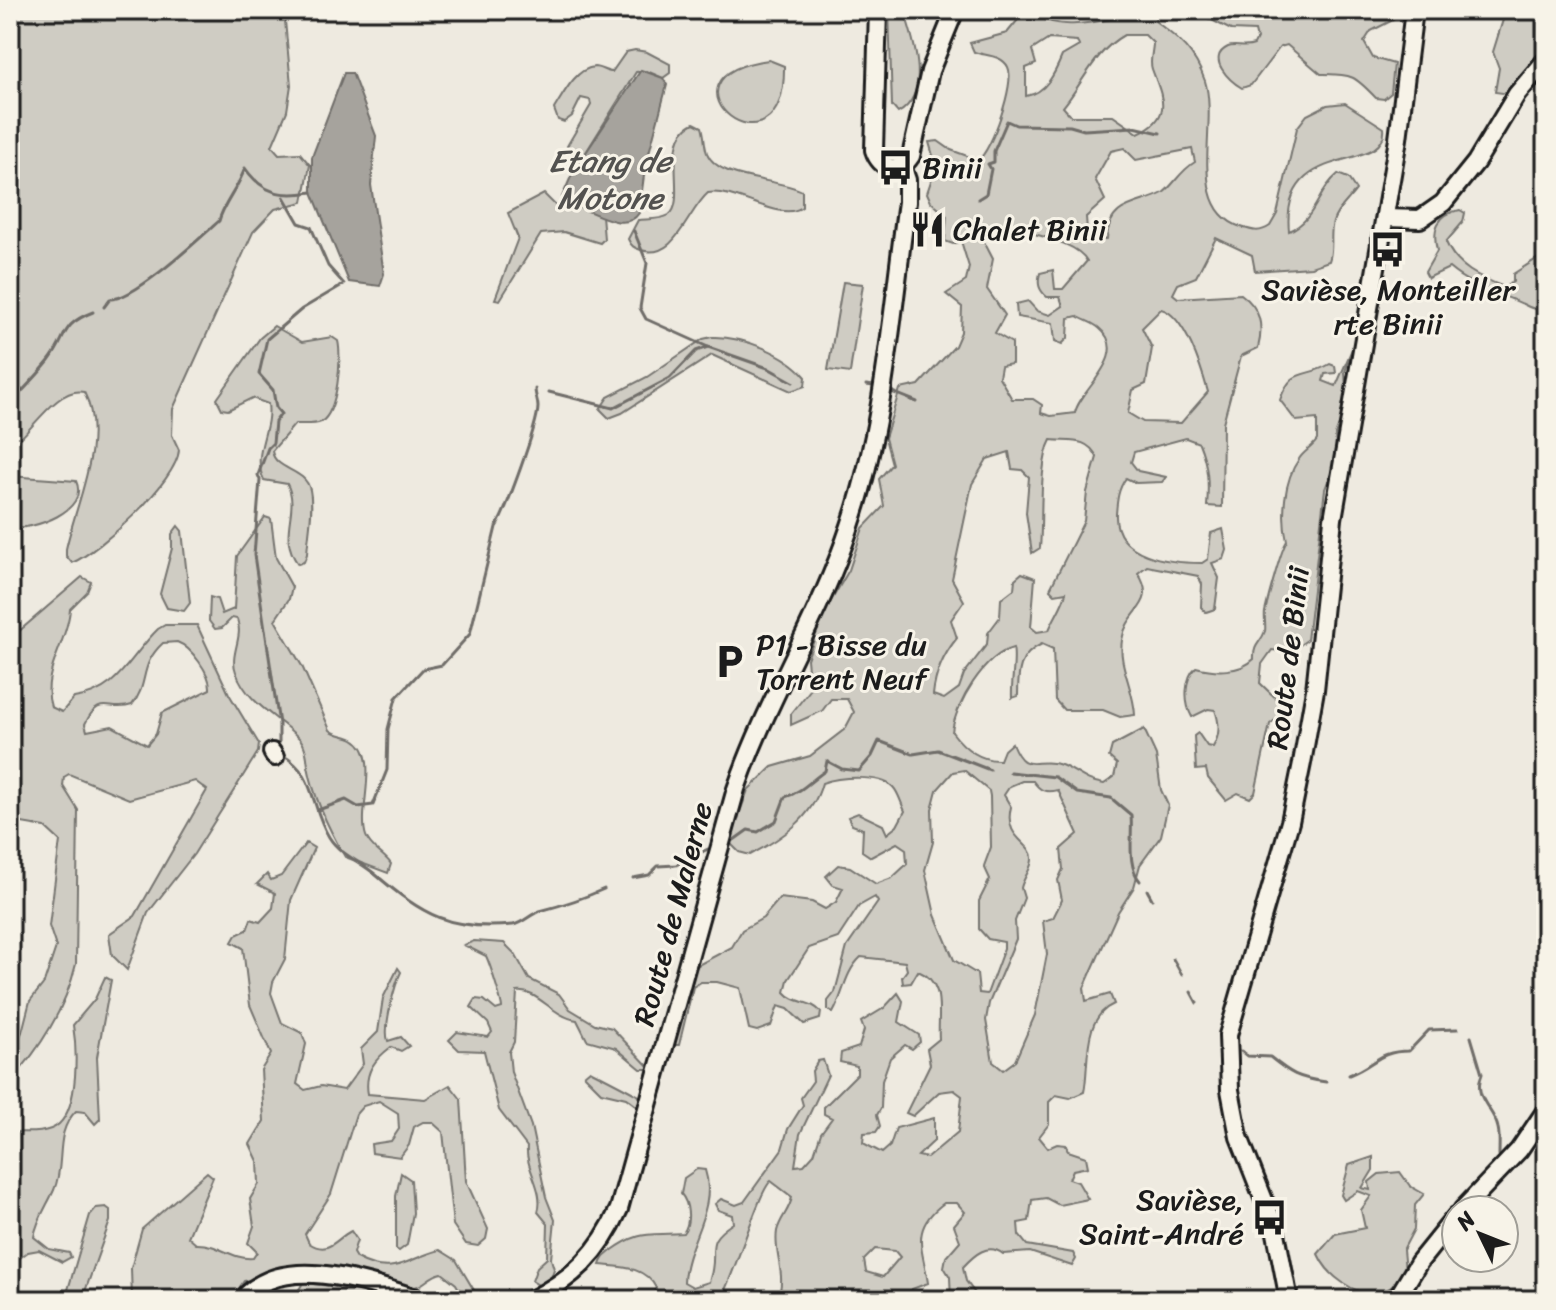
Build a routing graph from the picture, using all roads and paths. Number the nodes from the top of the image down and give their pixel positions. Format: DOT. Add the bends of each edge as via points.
graph roads {
  1 [pos="878,10"];
  2 [pos="955,10"];
  3 [pos="1414,10"];
  4 [pos="1546,60"];
  5 [pos="894,166"];
  6 [pos="1385,218"];
  7 [pos="1546,1110"];
  8 [pos="1477,1194"];
  9 [pos="1440,1236"];
  10 [pos="242,1300"];
  11 [pos="422,1300"];
  12 [pos="531,1300"];
  13 [pos="1289,1300"];
  14 [pos="1396,1300"];
  1 -- 5 [label="street" via="874,150"];
  2 -- 5 [label="street" via="930,71 911,156"];
  3 -- 6 [label="street, Route de Binii"];
  4 -- 6 [label="street" via="1443,203 1420,219"];
  5 -- 12 [label="street, Route de Malerne" via="907,180 907,202 867,465 852,521 740,775 619,1209 590,1260"];
  6 -- 13 [label="street, Route de Binii" via="1333,519 1302,763 1228,1035 1239,1137 1275,1228"];
  7 -- 8 [label="street" via="1519,1150"];
  9 -- 14 [label="street"];
  10 -- 11 [label="street" via="262,1283 302,1275 364,1281"];
}
